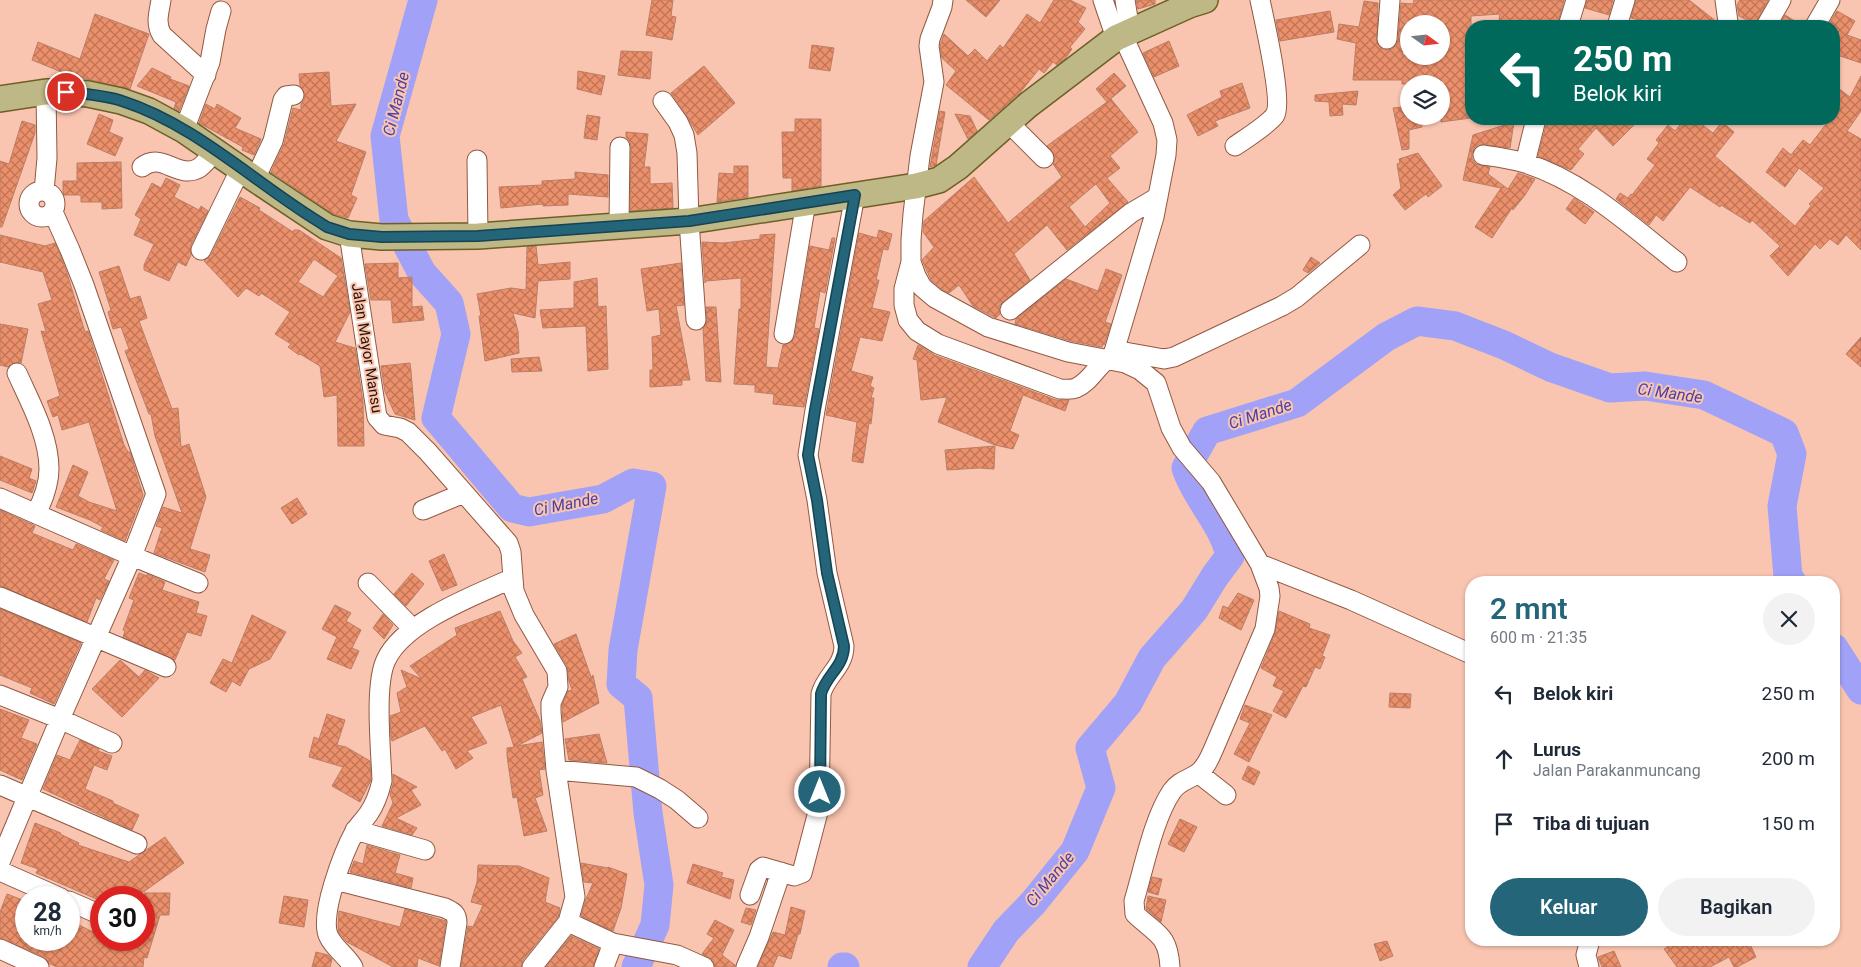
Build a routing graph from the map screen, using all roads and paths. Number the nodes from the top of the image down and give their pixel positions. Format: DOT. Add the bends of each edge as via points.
graph roads {
  1 [pos="161,0"];
  2 [pos="943,0"];
  3 [pos="1103,0"];
  4 [pos="1125,0"];
  5 [pos="1205,0"];
  6 [pos="1260,0"];
  7 [pos="1390,0"];
  8 [pos="1576,0"];
  9 [pos="1625,0"];
  10 [pos="1725,0"];
  11 [pos="1781,0"];
  12 [pos="1830,0"];
  13 [pos="222,11"];
  14 [pos="1570,20"];
  15 [pos="1619,20"];
  16 [pos="1728,20"];
  17 [pos="1769,20"];
  18 [pos="1818,20"];
  19 [pos="1123,34"];
  20 [pos="1387,39"];
  21 [pos="206,75"];
  22 [pos="46,92"];
  23 [pos="294,95"];
  24 [pos="0,99"];
  25 [pos="663,101"];
  26 [pos="1009,123"];
  27 [pos="1534,125"];
  28 [pos="184,130"];
  29 [pos="1235,146"];
  30 [pos="620,147"];
  31 [pos="216,150"];
  32 [pos="1483,155"];
  33 [pos="1044,158"];
  34 [pos="477,160"];
  35 [pos="1525,163"];
  36 [pos="142,168"];
  37 [pos="248,174"];
  38 [pos="916,186"];
  39 [pos="855,195"];
  40 [pos="1158,197"];
  41 [pos="806,202"];
  42 [pos="689,221"];
  43 [pos="619,226"];
  44 [pos="349,234"];
  45 [pos="478,236"];
  46 [pos="1360,245"];
  47 [pos="201,250"];
  48 [pos="911,262"];
  49 [pos="1677,262"];
  50 [pos="1010,310"];
  51 [pos="696,320"];
  52 [pos="784,334"];
  53 [pos="1110,357"];
  54 [pos="17,373"];
  55 [pos="464,493"];
  56 [pos="0,498"];
  57 [pos="423,510"];
  58 [pos="36,514"];
  59 [pos="132,556"];
  60 [pos="1260,564"];
  61 [pos="513,578"];
  62 [pos="198,583"];
  63 [pos="368,583"];
  64 [pos="0,597"];
  65 [pos="413,629"];
  66 [pos="96,638"];
  67 [pos="1465,651"];
  68 [pos="166,668"];
  69 [pos="0,695"];
  70 [pos="60,719"];
  71 [pos="112,743"];
  72 [pos="556,770"];
  73 [pos="1198,773"];
  74 [pos="0,785"];
  75 [pos="1226,796"];
  76 [pos="27,797"];
  77 [pos="698,818"];
  78 [pos="356,830"];
  79 [pos="137,844"];
  80 [pos="425,850"];
  81 [pos="0,862"];
  82 [pos="0,871"];
  83 [pos="781,872"];
  84 [pos="335,880"];
  85 [pos="34,886"];
  86 [pos="750,895"];
  87 [pos="568,922"];
  88 [pos="620,944"];
  89 [pos="1588,946"];
  90 [pos="0,950"];
  91 [pos="654,957"];
  92 [pos="39,967"];
  93 [pos="354,967"];
  94 [pos="450,967"];
  95 [pos="532,967"];
  96 [pos="604,967"];
  97 [pos="704,967"];
  98 [pos="746,967"];
  99 [pos="1170,967"];
  100 [pos="1590,967"];
  1 -- 21 [label="street" via="157,20 162,35"];
  2 -- 38 [label="street" via="930,39 934,82"];
  3 -- 19 [label="street"];
  4 -- 19 [label="street"];
  5 -- 19 [label="main road"];
  6 -- 29 [label="street" via="1277,109 1274,117"];
  7 -- 20 [label="street"];
  8 -- 14 [label="street"];
  9 -- 15 [label="street"];
  10 -- 16 [label="street"];
  11 -- 17 [label="street"];
  12 -- 18 [label="street"];
  13 -- 21 [label="street"];
  19 -- 26 [label="main road"];
  19 -- 40 [label="street" via="1163,123 1167,140"];
  21 -- 28 [label="street"];
  22 -- 24 [label="main road"];
  22 -- 28 [label="main road" via="88,94 121,101 149,111"];
  22 -- 59 [label="street" via="44,191 54,198 53,212 80,276 155,490 154,502"];
  23 -- 37 [label="street" via="283,100 273,141"];
  25 -- 42 [label="street" via="684,135"];
  26 -- 33 [label="street"];
  26 -- 38 [label="main road" via="939,180"];
  27 -- 35 [label="street"];
  28 -- 31 [label="main road"];
  30 -- 43 [label="street"];
  31 -- 36 [label="street" via="194,170 182,170 155,161"];
  31 -- 37 [label="main road"];
  32 -- 35 [label="street"];
  34 -- 45 [label="street"];
  35 -- 49 [label="street" via="1562,178 1608,207"];
  37 -- 44 [label="main road" via="327,227"];
  37 -- 47 [label="street"];
  38 -- 39 [label="main road"];
  38 -- 48 [label="street"];
  39 -- 41 [label="main road"];
  39 -- 83 [label="street" via="808,455 844,654 821,694 819,808 802,873 794,876"];
  40 -- 50 [label="street" via="1131,213"];
  40 -- 53 [label="street"];
  41 -- 42 [label="main road"];
  41 -- 52 [label="street"];
  42 -- 43 [label="main road"];
  42 -- 51 [label="street"];
  43 -- 45 [label="main road"];
  44 -- 45 [label="main road"];
  44 -- 55 [label="street, Jalan Mayor Mansu" via="375,410 380,422 404,429"];
  46 -- 53 [label="street" via="1297,297 1174,357 1164,359 1123,352"];
  48 -- 53 [label="street" via="922,287 959,312 997,329 1068,352"];
  48 -- 53 [label="street" via="904,289 908,320 917,331 938,344 1060,390 1076,388"];
  53 -- 60 [label="street" via="1140,370 1156,382 1171,428 1182,448 1202,470"];
  54 -- 58 [label="street" via="37,420 49,469 45,493"];
  55 -- 57 [label="street"];
  55 -- 61 [label="street, Jalan Mayor Mansu" via="508,543"];
  56 -- 58 [label="street"];
  58 -- 59 [label="street"];
  59 -- 62 [label="street"];
  59 -- 66 [label="street"];
  60 -- 67 [label="street" via="1351,600"];
  60 -- 73 [label="street" via="1270,596 1265,629 1214,748"];
  61 -- 65 [label="street" via="444,610"];
  61 -- 72 [label="street" via="514,591 524,615 557,671 558,686 551,712"];
  63 -- 65 [label="street"];
  64 -- 66 [label="street"];
  65 -- 78 [label="street" via="386,659 380,698 382,781 375,805"];
  66 -- 68 [label="street"];
  66 -- 70 [label="street"];
  69 -- 70 [label="street"];
  70 -- 71 [label="street"];
  70 -- 76 [label="street"];
  72 -- 77 [label="street" via="636,777 677,800"];
  72 -- 87 [label="street" via="575,897"];
  73 -- 75 [label="street"];
  73 -- 99 [label="street" via="1180,782 1166,801 1134,901 1135,914 1167,945"];
  74 -- 76 [label="street"];
  76 -- 79 [label="street"];
  76 -- 81 [label="street"];
  78 -- 80 [label="street"];
  78 -- 84 [label="street"];
  82 -- 85 [label="street"];
  83 -- 86 [label="street" via="762,867"];
  83 -- 98 [label="street"];
  84 -- 93 [label="street" via="326,927 329,938"];
  84 -- 94 [label="street" via="455,913 457,923"];
  87 -- 88 [label="street"];
  87 -- 95 [label="street"];
  88 -- 91 [label="street"];
  88 -- 96 [label="street"];
  89 -- 100 [label="street" via="1586,955"];
  90 -- 92 [label="street"];
  91 -- 97 [label="street" via="677,955"];
}
